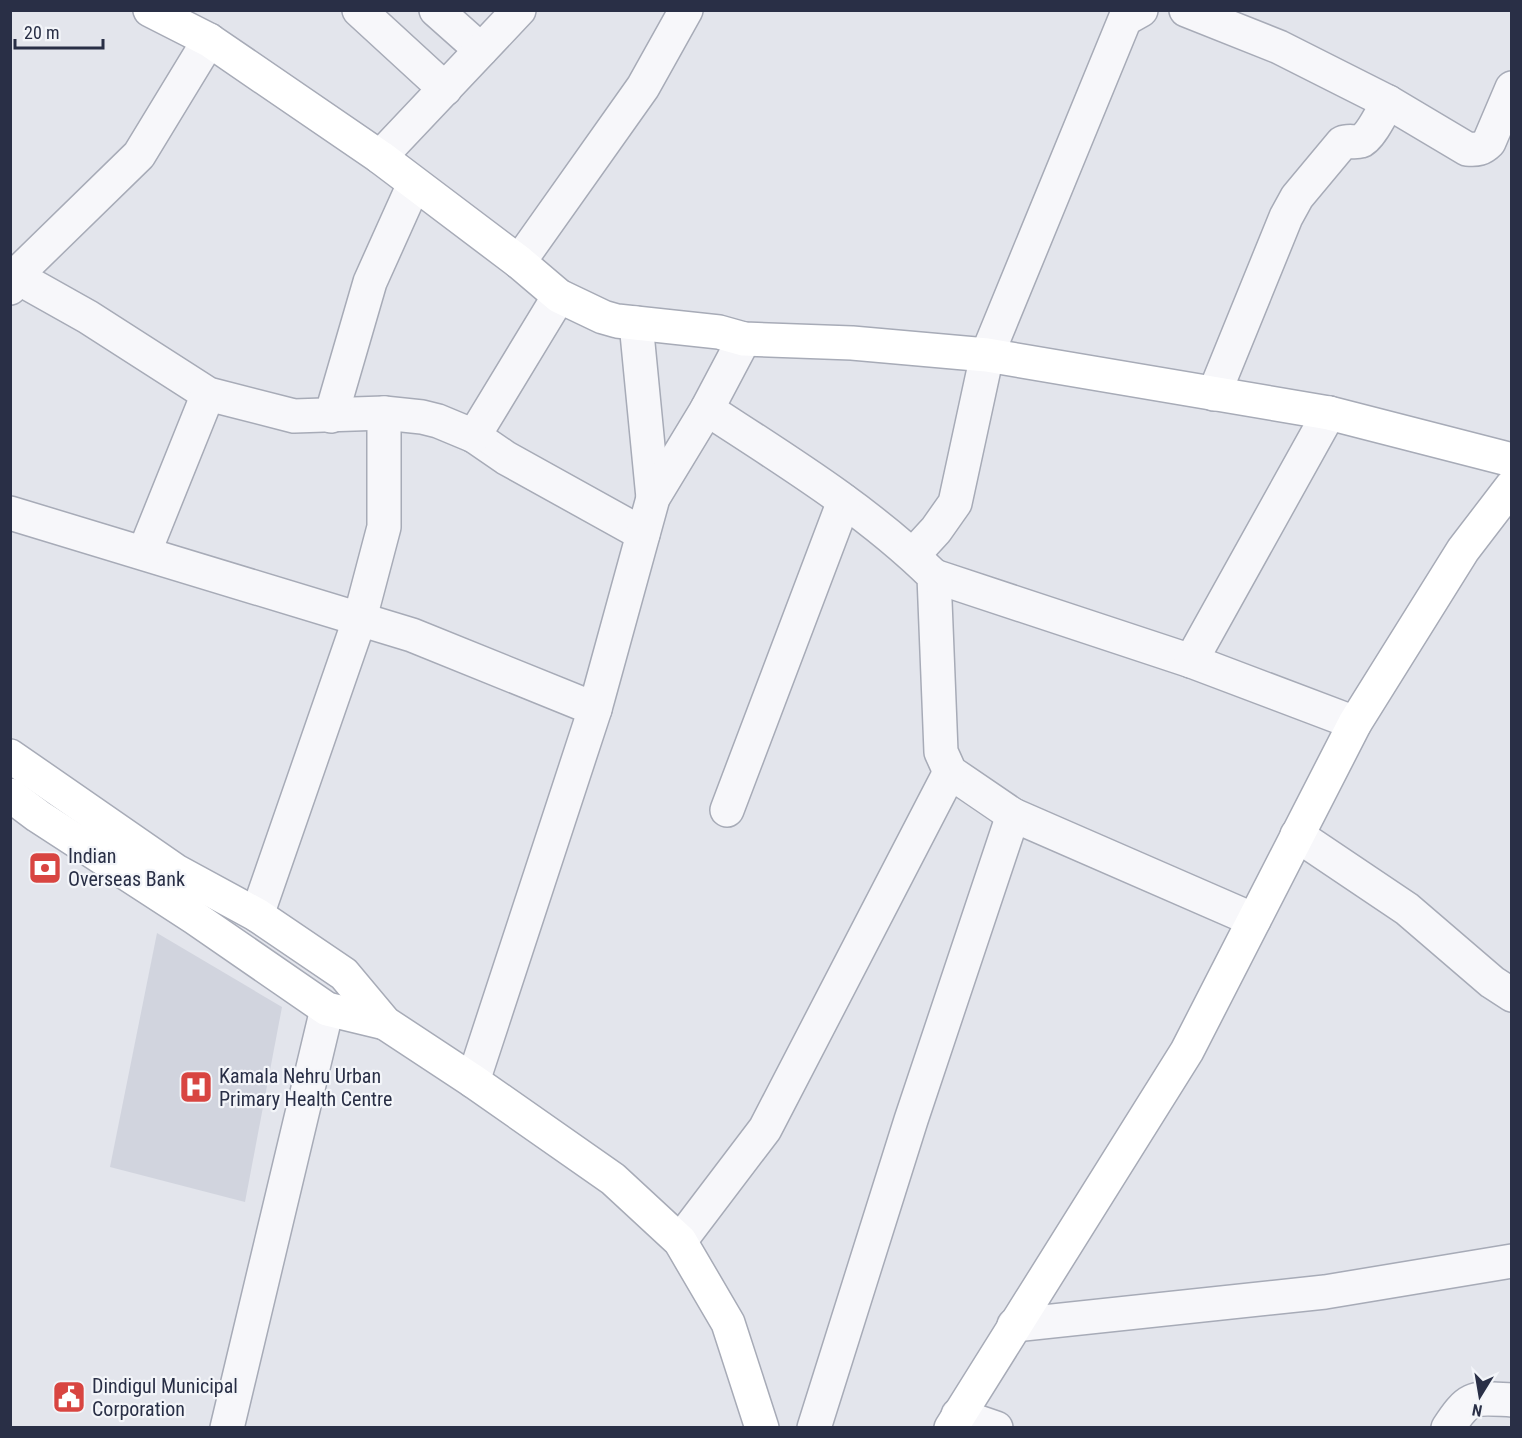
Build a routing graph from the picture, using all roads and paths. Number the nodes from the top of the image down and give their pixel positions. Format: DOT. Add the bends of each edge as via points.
graph roads {
  1 [pos="150,10"];
  2 [pos="358,10"];
  3 [pos="436,10"];
  4 [pos="519,10"];
  5 [pos="686,10"];
  6 [pos="1186,10"];
  7 [pos="1130,13"];
  8 [pos="209,40"];
  9 [pos="482,50"];
  10 [pos="1512,88"];
  11 [pos="445,89"];
  12 [pos="1388,102"];
  13 [pos="380,157"];
  14 [pos="414,184"];
  15 [pos="519,262"];
  16 [pos="13,282"];
  17 [pos="559,296"];
  18 [pos="636,323"];
  19 [pos="744,339"];
  20 [pos="987,355"];
  21 [pos="208,394"];
  22 [pos="1214,394"];
  23 [pos="707,409"];
  24 [pos="384,413"];
  25 [pos="1329,413"];
  26 [pos="331,416"];
  27 [pos="474,436"];
  28 [pos="1512,460"];
  29 [pos="1512,486"];
  30 [pos="653,498"];
  31 [pos="844,501"];
  32 [pos="10,513"];
  33 [pos="643,534"];
  34 [pos="144,553"];
  35 [pos="924,566"];
  36 [pos="360,618"];
  37 [pos="1191,661"];
  38 [pos="595,709"];
  39 [pos="1355,723"];
  40 [pos="10,756"];
  41 [pos="950,772"];
  42 [pos="10,795"];
  43 [pos="727,810"];
  44 [pos="1013,815"];
  45 [pos="1297,836"];
  46 [pos="257,915"];
  47 [pos="1254,920"];
  48 [pos="1512,995"];
  49 [pos="327,1009"];
  50 [pos="385,1023"];
  51 [pos="473,1081"];
  52 [pos="680,1242"];
  53 [pos="1512,1261"];
  54 [pos="1014,1325"];
  55 [pos="1512,1400"];
  56 [pos="954,1421"];
  57 [pos="227,1428"];
  58 [pos="762,1428"];
  59 [pos="814,1428"];
  60 [pos="996,1428"];
  61 [pos="1448,1428"];
  1 -- 8 [label="street"];
  2 -- 11 [label="street"];
  3 -- 9 [label="street"];
  4 -- 9 [label="street"];
  5 -- 15 [label="street" via="643,87"];
  6 -- 12 [label="street" via="1279,47"];
  7 -- 20 [label="street"];
  8 -- 13 [label="street"];
  8 -- 16 [label="street" via="139,155"];
  9 -- 11 [label="street"];
  10 -- 12 [label="street" via="1489,142 1476,150 1467,149"];
  11 -- 13 [label="street"];
  12 -- 22 [label="street" via="1366,138 1342,143 1297,197"];
  13 -- 14 [label="street"];
  14 -- 15 [label="street"];
  14 -- 26 [label="street" via="370,282"];
  15 -- 17 [label="street"];
  16 -- 21 [label="street" via="88,317"];
  17 -- 18 [label="street" via="603,317"];
  17 -- 27 [label="street"];
  18 -- 19 [label="street" via="719,332"];
  18 -- 30 [label="street"];
  19 -- 20 [label="street" via="852,343"];
  19 -- 23 [label="street"];
  20 -- 22 [label="street"];
  20 -- 35 [label="street" via="954,503 936,530"];
  21 -- 26 [label="street" via="294,417"];
  21 -- 34 [label="street"];
  22 -- 25 [label="street"];
  23 -- 30 [label="street"];
  23 -- 31 [label="street"];
  24 -- 26 [label="street"];
  24 -- 27 [label="street" via="438,421"];
  24 -- 36 [label="street" via="384,527"];
  25 -- 28 [label="street"];
  25 -- 37 [label="street"];
  27 -- 33 [label="street"];
  29 -- 39 [label="street" via="1463,550"];
  30 -- 33 [label="street"];
  31 -- 35 [label="street"];
  31 -- 43 [label="street"];
  32 -- 34 [label="street"];
  33 -- 38 [label="street"];
  34 -- 36 [label="street"];
  35 -- 37 [label="street"];
  35 -- 41 [label="street" via="941,752"];
  36 -- 38 [label="street"];
  36 -- 46 [label="street"];
  37 -- 39 [label="street"];
  38 -- 51 [label="street"];
  39 -- 45 [label="street"];
  40 -- 46 [label="street" via="176,871"];
  41 -- 44 [label="street"];
  41 -- 52 [label="street" via="765,1129"];
  42 -- 49 [label="street"];
  44 -- 47 [label="street"];
  44 -- 59 [label="street"];
  45 -- 47 [label="street"];
  45 -- 48 [label="street" via="1407,909"];
  46 -- 50 [label="street" via="344,974"];
  47 -- 54 [label="street" via="1187,1051"];
  49 -- 50 [label="street"];
  49 -- 57 [label="street"];
  50 -- 51 [label="street"];
  51 -- 52 [label="street" via="613,1179"];
  52 -- 58 [label="street" via="728,1323"];
  53 -- 54 [label="street" via="1325,1292"];
  54 -- 56 [label="street"];
  55 -- 61 [label="street" via="1475,1398 1461,1409"];
  56 -- 60 [label="street"];
}
